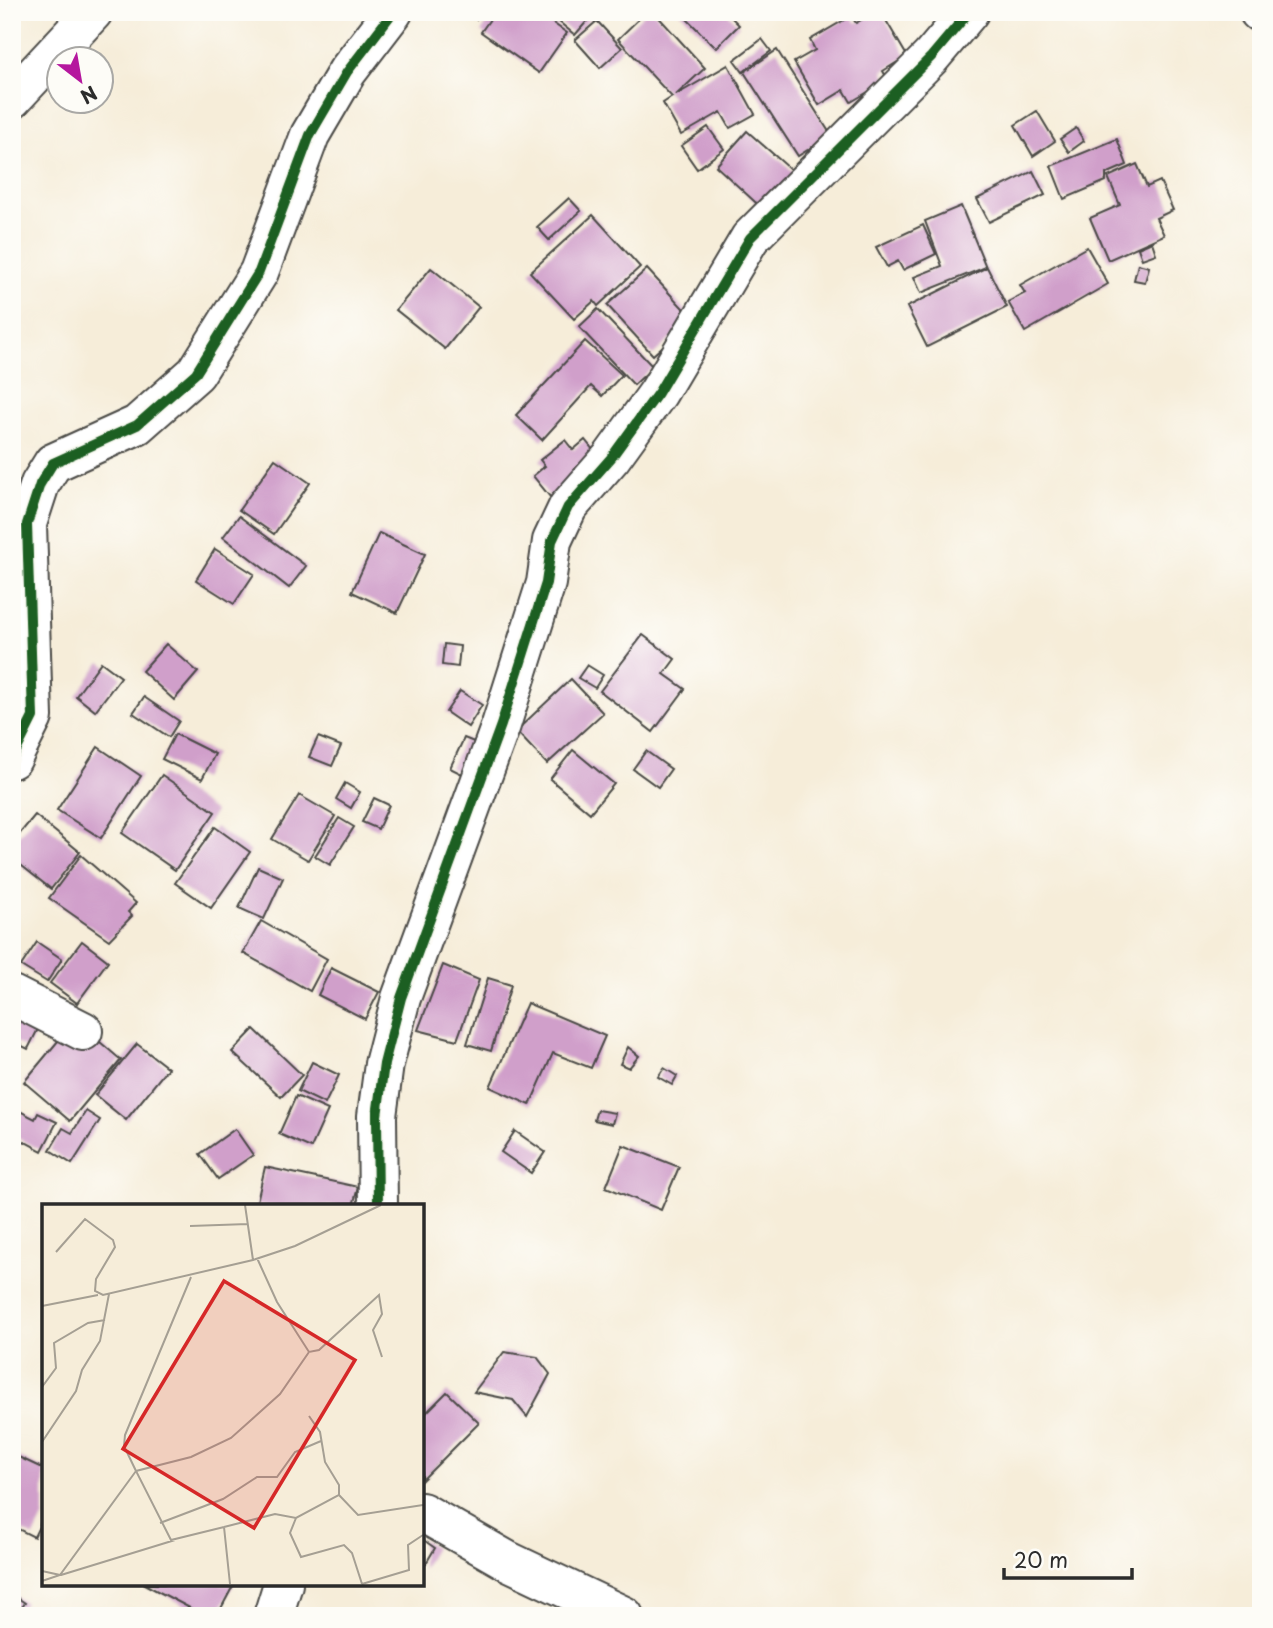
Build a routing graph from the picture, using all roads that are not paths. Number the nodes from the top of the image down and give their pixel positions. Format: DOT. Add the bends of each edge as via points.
graph roads {
  1 [pos="93,12"];
  2 [pos="393,12"];
  3 [pos="969,12"];
  4 [pos="12,99"];
  5 [pos="12,759"];
  6 [pos="12,995"];
  7 [pos="83,1031"];
  8 [pos="378,1204"];
  9 [pos="424,1513"];
  10 [pos="283,1586"];
  11 [pos="273,1616"];
  12 [pos="624,1616"];
  1 -- 4 [label="street"];
  2 -- 5 [label="street" via="347,72 310,135 259,272 195,373 137,425 53,463 40,484 27,524 33,717"];
  3 -- 8 [label="street" via="931,57 750,239 658,393 568,507 552,541 546,583 501,725 401,998 384,1064 377,1116"];
  6 -- 7 [label="street"];
  9 -- 12 [label="street" via="508,1561"];
  10 -- 11 [label="street"];
}
